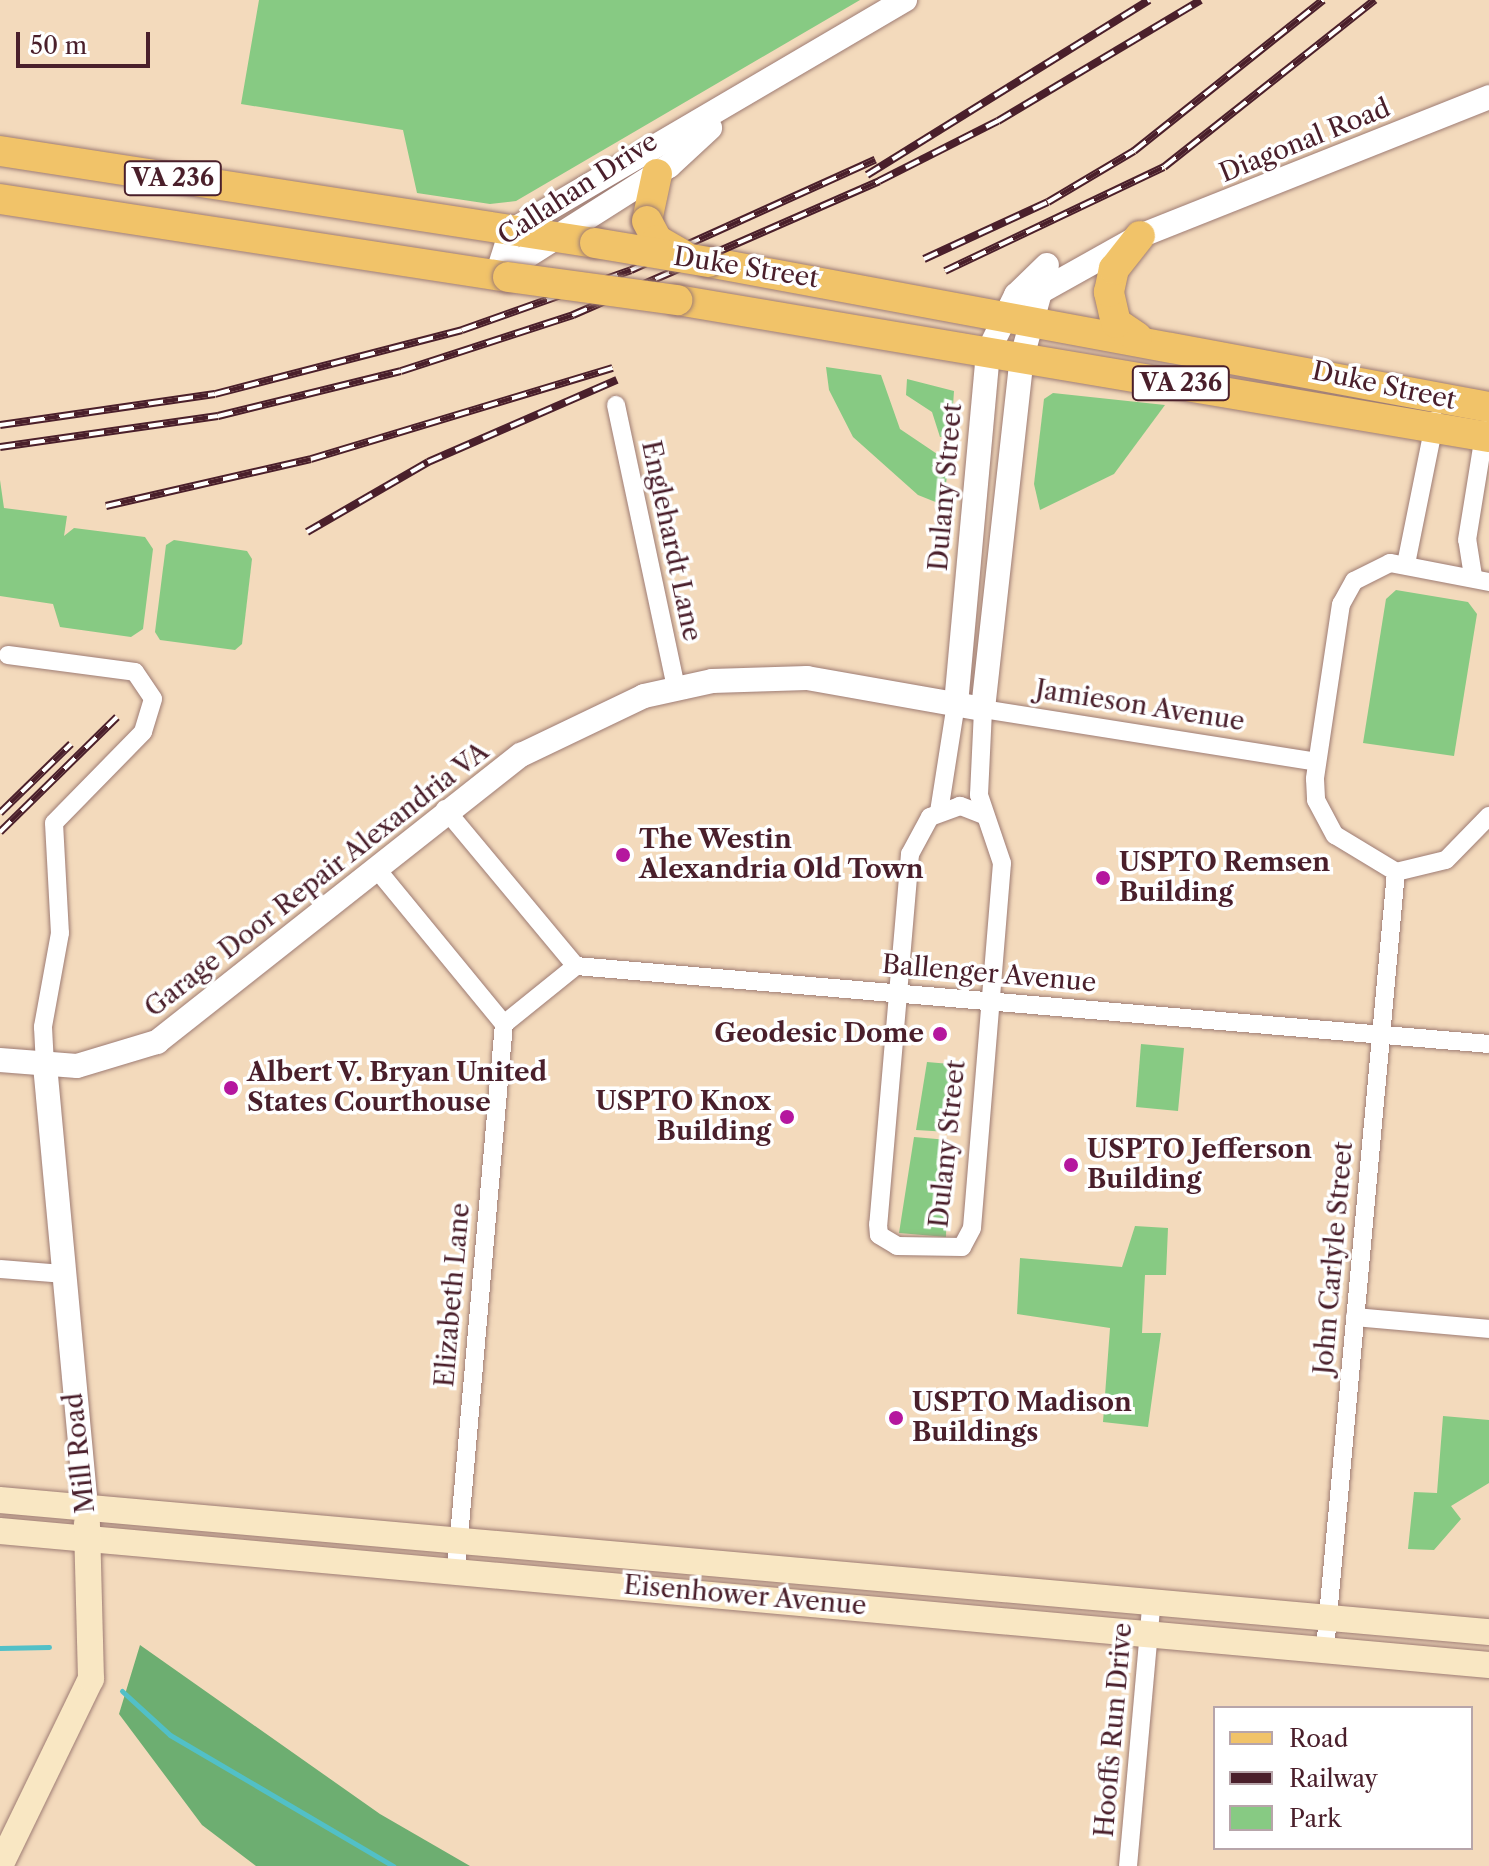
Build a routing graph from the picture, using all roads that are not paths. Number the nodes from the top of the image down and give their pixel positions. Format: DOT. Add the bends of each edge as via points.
graph roads {
  1 [pos="905,0"];
  2 [pos="1489,97"];
  3 [pos="735,104"];
  4 [pos="0,151"];
  5 [pos="657,174"];
  6 [pos="0,199"];
  7 [pos="511,231"];
  8 [pos="1140,236"];
  9 [pos="550,237"];
  10 [pos="708,262"];
  11 [pos="502,276"];
  12 [pos="1016,314"];
  13 [pos="1139,337"];
  14 [pos="988,352"];
  15 [pos="1022,357"];
  16 [pos="616,405"];
  17 [pos="1436,411"];
  18 [pos="1488,423"];
  19 [pos="1406,564"];
  20 [pos="1481,579"];
  21 [pos="8,655"];
  22 [pos="676,687"];
  23 [pos="956,704"];
  24 [pos="983,709"];
  25 [pos="1316,762"];
  26 [pos="445,809"];
  27 [pos="939,812"];
  28 [pos="984,815"];
  29 [pos="1489,816"];
  30 [pos="375,867"];
  31 [pos="1396,872"];
  32 [pos="576,966"];
  33 [pos="898,992"];
  34 [pos="989,1000"];
  35 [pos="504,1024"];
  36 [pos="1381,1034"];
  37 [pos="1489,1044"];
  38 [pos="0,1060"];
  39 [pos="45,1065"];
  40 [pos="0,1269"];
  41 [pos="63,1274"];
  42 [pos="1355,1317"];
  43 [pos="1489,1329"];
  44 [pos="0,1500"];
  45 [pos="86,1508"];
  46 [pos="0,1531"];
  47 [pos="89,1538"];
  48 [pos="458,1541"];
  49 [pos="456,1571"];
  50 [pos="1152,1599"];
  51 [pos="1328,1616"];
  52 [pos="1149,1631"];
  53 [pos="1489,1632"];
  54 [pos="1325,1649"];
  55 [pos="1489,1665"];
  56 [pos="0,1866"];
  57 [pos="1128,1866"];
  1 -- 3 [label="street, Callahan Drive"];
  2 -- 8 [label="street, Diagonal Road"];
  3 -- 5 [label="street, Callahan Drive"];
  3 -- 7 [label="street, Callahan Drive"];
  4 -- 7 [label="main road, Duke Street / VA 236"];
  5 -- 9 [label="street, Callahan Drive"];
  5 -- 10 [label="main road, bridge" via="647,221 664,245"];
  6 -- 11 [label="main road, Duke Street / VA 236"];
  7 -- 9 [label="main road, Duke Street / VA 236"];
  7 -- 11 [label="street, Callahan Drive"];
  8 -- 12 [label="street, Diagonal Road" via="1044,266"];
  8 -- 13 [label="main road" via="1114,269 1109,292 1116,323"];
  9 -- 10 [label="main road, Duke Street / VA 236, bridge"];
  9 -- 11 [label="street, Callahan Drive"];
  10 -- 12 [label="main road, Duke Street / VA 236"];
  11 -- 14 [label="main road, Duke Street / VA 236, bridge"];
  12 -- 13 [label="main road, Duke Street / VA 236"];
  12 -- 14 [label="street, Dulany Street"];
  12 -- 15 [label="street"];
  13 -- 17 [label="main road, Duke Street / VA 236"];
  14 -- 15 [label="main road, Duke Street / VA 236"];
  14 -- 23 [label="street, Dulany Street"];
  15 -- 17 [label="main road, Duke Street / VA 236"];
  15 -- 24 [label="street, Dulany Street"];
  16 -- 22 [label="street, Englehardt Lane"];
  17 -- 18 [label="main road, Duke Street / VA 236"];
  17 -- 19 [label="street"];
  18 -- 20 [label="street" via="1467,540"];
  19 -- 20 [label="street"];
  19 -- 25 [label="street" via="1370,569 1348,587"];
  21 -- 39 [label="street" via="135,672 153,699 143,732 54,823 60,933 43,1027"];
  22 -- 23 [label="street, Garage Door Repair Alexandria VA" via="807,678"];
  22 -- 26 [label="street, Garage Door Repair Alexandria VA" via="554,735"];
  23 -- 24 [label="street, Jamieson Avenue"];
  23 -- 27 [label="street, Dulany Street"];
  24 -- 25 [label="street, Jamieson Avenue"];
  24 -- 28 [label="street, Dulany Street"];
  25 -- 31 [label="street" via="1316,800 1335,835"];
  26 -- 30 [label="street, Garage Door Repair Alexandria VA"];
  26 -- 32 [label="street"];
  27 -- 28 [label="street" via="960,806"];
  27 -- 33 [label="street, Dulany Street" via="917,831 910,854"];
  28 -- 34 [label="street, Dulany Street" via="996,831 1002,863"];
  29 -- 31 [label="street" via="1446,860"];
  30 -- 35 [label="street"];
  30 -- 39 [label="street, Garage Door Repair Alexandria VA" via="183,1025 127,1055"];
  31 -- 36 [label="street, John Carlyle Street"];
  32 -- 33 [label="street, Ballenger Avenue"];
  32 -- 35 [label="street"];
  33 -- 34 [label="street, Ballenger Avenue"];
  33 -- 34 [label="street, Dulany Street" via="879,1235 911,1247 962,1247 972,1228"];
  34 -- 36 [label="street, Ballenger Avenue"];
  35 -- 48 [label="street, Elizabeth Lane"];
  36 -- 37 [label="street, Ballenger Avenue"];
  36 -- 42 [label="street, John Carlyle Street"];
  38 -- 39 [label="street"];
  39 -- 41 [label="street, Mill Road"];
  40 -- 41 [label="street"];
  41 -- 45 [label="street, Mill Road"];
  42 -- 43 [label="street"];
  42 -- 51 [label="street, John Carlyle Street"];
  44 -- 45 [label="main road, Eisenhower Avenue"];
  45 -- 47 [label="main road, Mill Road"];
  45 -- 48 [label="main road, Eisenhower Avenue"];
  46 -- 47 [label="main road, Eisenhower Avenue"];
  47 -- 49 [label="main road, Eisenhower Avenue"];
  47 -- 56 [label="main road, Mill Road" via="95,1636 86,1698"];
  48 -- 49 [label="street, Elizabeth Lane"];
  48 -- 50 [label="main road, Eisenhower Avenue"];
  49 -- 52 [label="main road, Eisenhower Avenue"];
  50 -- 51 [label="main road, Eisenhower Avenue"];
  50 -- 52 [label="street, Hooffs Run Drive"];
  51 -- 53 [label="main road, Eisenhower Avenue"];
  51 -- 54 [label="street, John Carlyle Street"];
  52 -- 54 [label="main road, Eisenhower Avenue"];
  52 -- 57 [label="street, Hooffs Run Drive"];
  54 -- 55 [label="main road, Eisenhower Avenue"];
}
